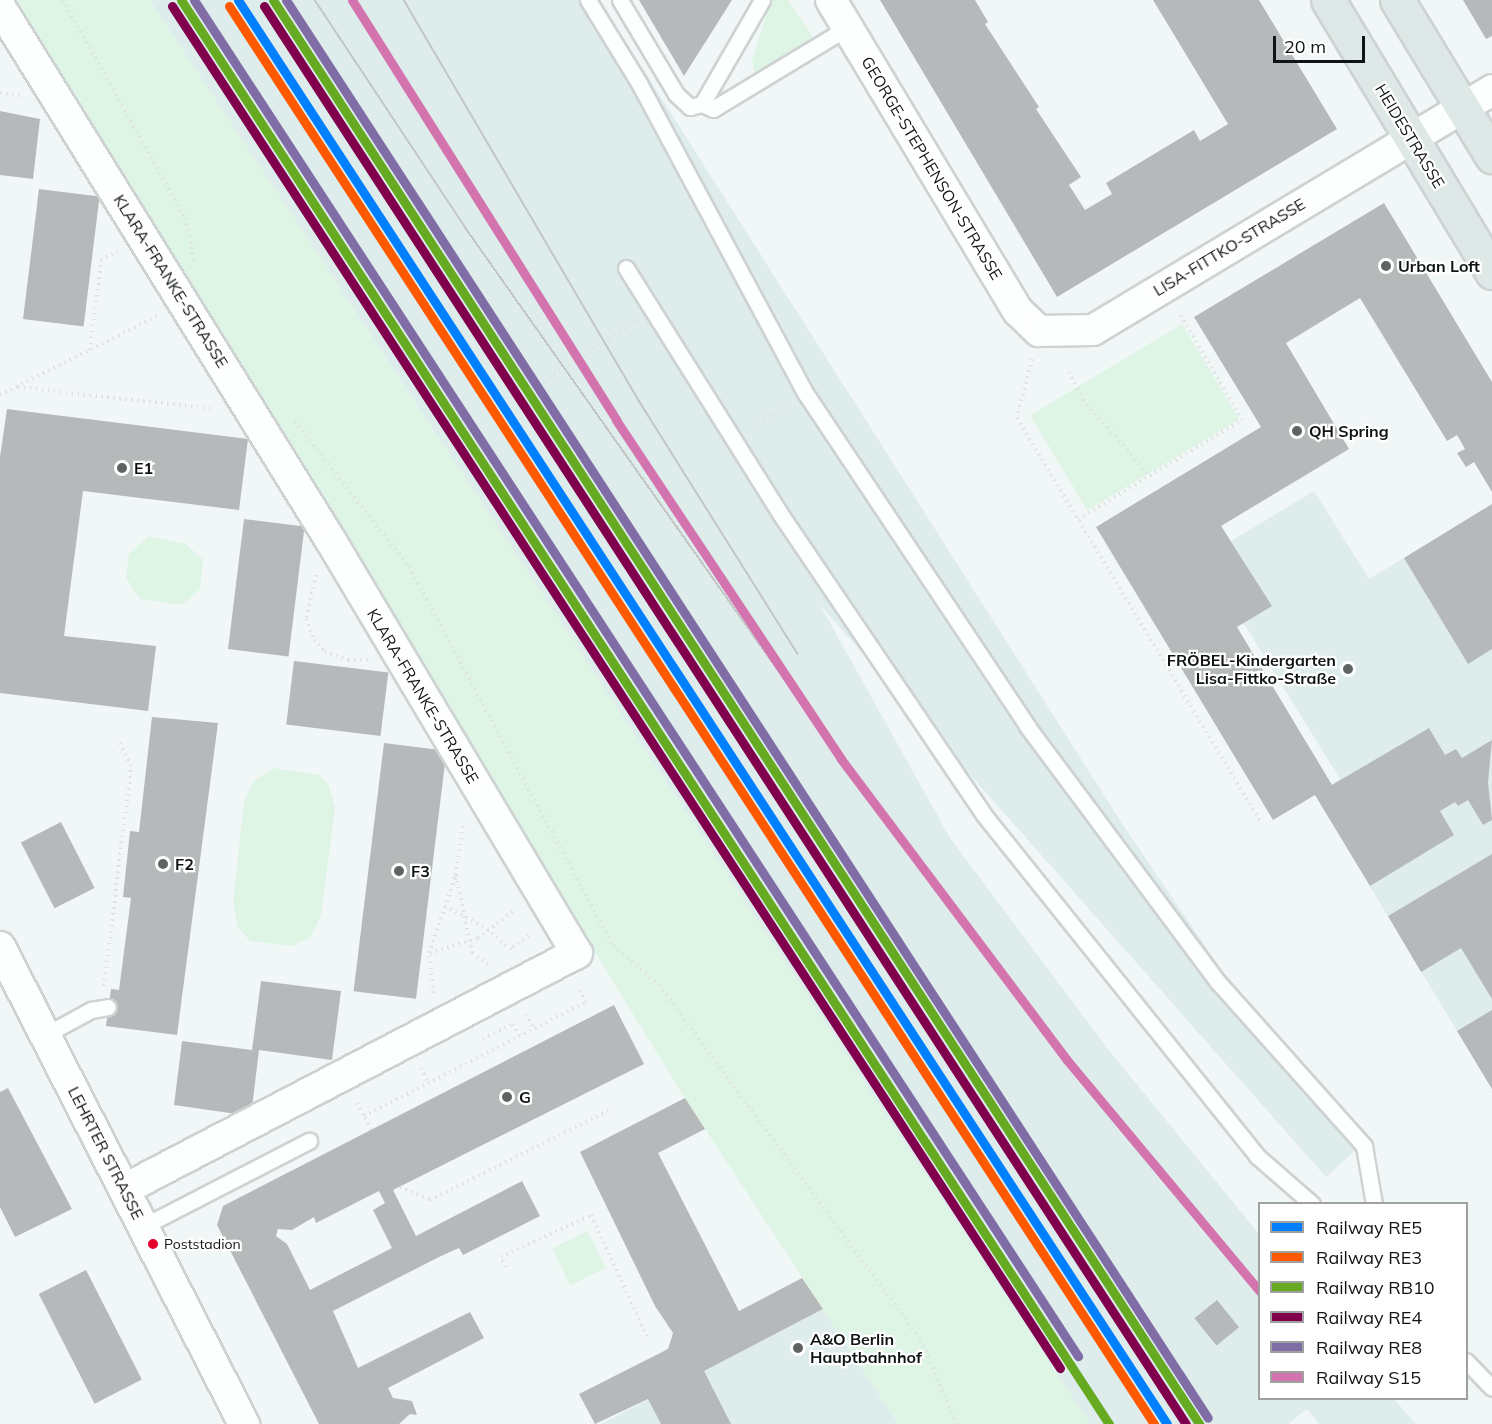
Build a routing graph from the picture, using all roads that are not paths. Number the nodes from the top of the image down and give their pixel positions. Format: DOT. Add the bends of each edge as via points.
graph roads {
  1 [pos="588,0"];
  2 [pos="620,0"];
  3 [pos="762,0"];
  4 [pos="831,0"];
  5 [pos="1328,0"];
  6 [pos="1397,0"];
  7 [pos="0,7"];
  8 [pos="847,28"];
  9 [pos="1492,90"];
  10 [pos="702,104"];
  11 [pos="1463,108"];
  12 [pos="1411,138"];
  13 [pos="1492,156"];
  14 [pos="626,268"];
  15 [pos="1492,272"];
  16 [pos="1040,331"];
  17 [pos="0,947"];
  18 [pos="106,1000"];
  19 [pos="45,1035"];
  20 [pos="309,1141"];
  21 [pos="125,1190"];
  22 [pos="1311,1202"];
  23 [pos="1374,1202"];
  24 [pos="144,1226"];
  25 [pos="1468,1362"];
  26 [pos="1492,1388"];
  27 [pos="244,1424"];
  1 -- 23 [label="lane" via="639,83 806,394 1027,726 1218,982 1364,1146"];
  2 -- 10 [label="lane" via="676,94 690,107"];
  3 -- 10 [label="lane"];
  4 -- 8 [label="street, GEORGE-STEPHENSON-STRASSE"];
  5 -- 12 [label="main road, HEIDESTRASSE"];
  6 -- 11 [label="main road"];
  7 -- 21 [label="street, KLARA-FRANKE-STRASSE" via="331,541 577,952"];
  8 -- 10 [label="lane" via="713,109"];
  8 -- 16 [label="street, GEORGE-STEPHENSON-STRASSE" via="1018,312"];
  9 -- 11 [label="street, LISA-FITTKO-STRASSE"];
  11 -- 12 [label="street, LISA-FITTKO-STRASSE"];
  11 -- 13 [label="main road"];
  12 -- 15 [label="main road, HEIDESTRASSE"];
  12 -- 16 [label="street, LISA-FITTKO-STRASSE" via="1093,330"];
  14 -- 22 [label="lane" via="781,515 984,815 1257,1156"];
  17 -- 19 [label="street, LEHRTER STRASSE"];
  18 -- 19 [label="lane"];
  19 -- 21 [label="street, LEHRTER STRASSE"];
  20 -- 24 [label="lane"];
  21 -- 24 [label="street, LEHRTER STRASSE"];
  24 -- 27 [label="street, LEHRTER STRASSE"];
  25 -- 26 [label="lane"];
}
